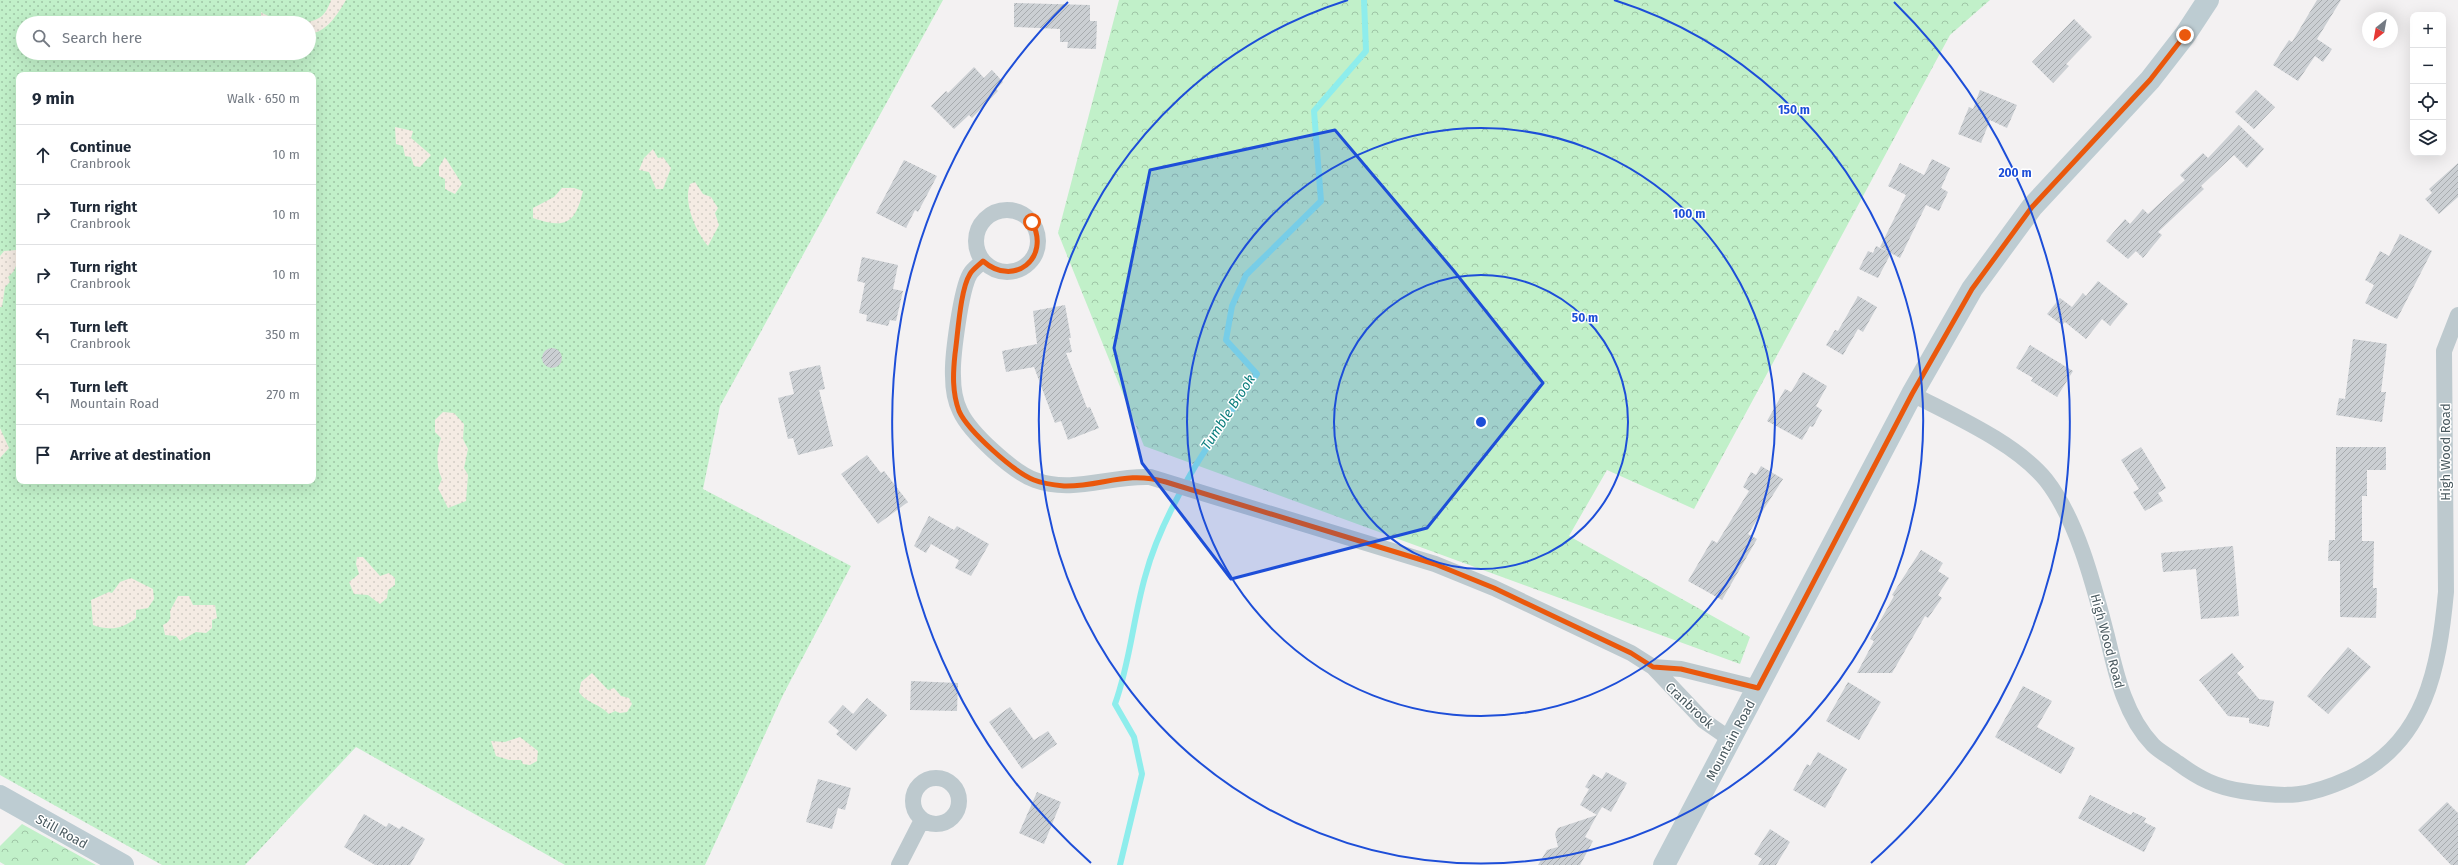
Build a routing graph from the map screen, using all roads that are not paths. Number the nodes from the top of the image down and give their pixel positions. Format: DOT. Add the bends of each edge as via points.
graph roads {
  1 [pos="2208,0"];
  2 [pos="983,261"];
  3 [pos="2458,315"];
  4 [pos="1912,394"];
  5 [pos="2452,592"];
  6 [pos="1653,667"];
  7 [pos="1758,688"];
  8 [pos="1730,739"];
  9 [pos="2,803"];
  10 [pos="922,820"];
  11 [pos="123,865"];
  12 [pos="899,865"];
  13 [pos="1664,865"];
  1 -- 4 [label="main road, Mountain Road" via="2150,80 2032,207 1972,289"];
  2 -- 6 [label="street, Cranbrook" via="970,274 963,300 953,374 960,412 978,437 1018,471 1050,485 1081,485 1133,476 1150,477 1435,564 1494,588 1631,653"];
  3 -- 5 [label="street, High Wood Road" via="2444,351"];
  4 -- 5 [label="street, High Wood Road" via="2008,446 2045,479 2068,517 2096,596 2124,697 2136,721 2154,745 2201,780 2263,794 2303,795 2363,772 2388,752 2414,722 2430,688 2443,621"];
  4 -- 7 [label="main road, Mountain Road"];
  6 -- 7 [label="street, Cranbrook" via="1681,669"];
  6 -- 8 [label="street, Cranbrook" via="1704,721"];
  7 -- 8 [label="main road, Mountain Road"];
  8 -- 13 [label="main road, Mountain Road"];
  9 -- 11 [label="main road, Still Road"];
  10 -- 12 [label="street"];
}
